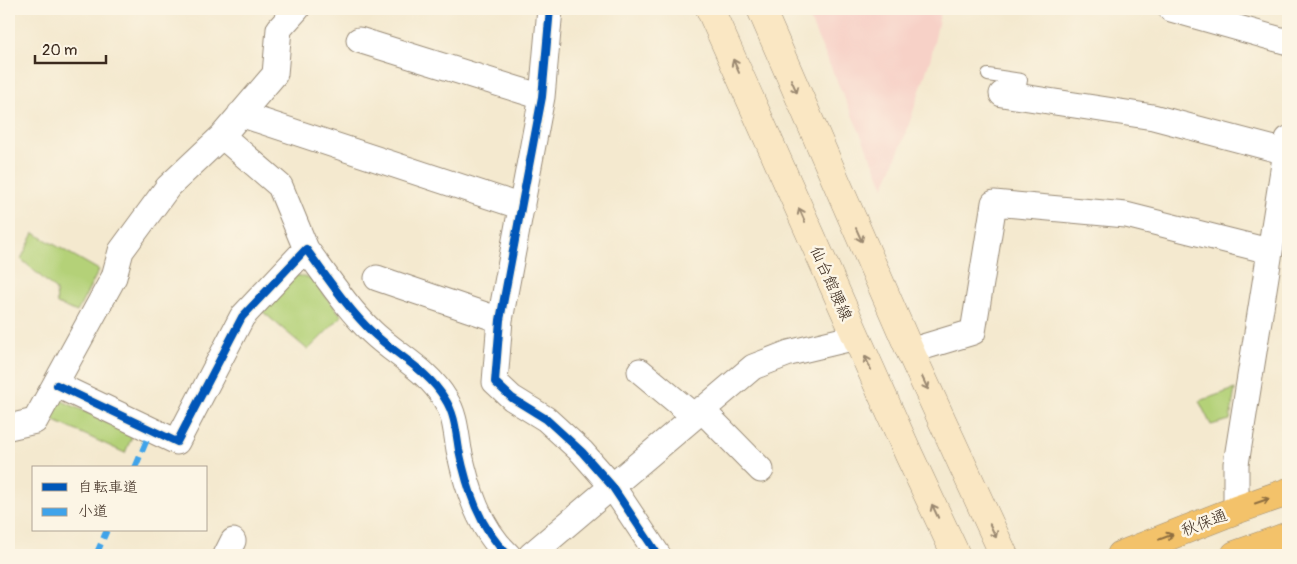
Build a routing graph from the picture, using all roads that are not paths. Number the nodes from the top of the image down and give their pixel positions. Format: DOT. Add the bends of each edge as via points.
graph roads {
  1 [pos="297,9"];
  2 [pos="550,9"];
  3 [pos="710,9"];
  4 [pos="761,9"];
  5 [pos="1171,9"];
  6 [pos="359,40"];
  7 [pos="1288,42"];
  8 [pos="1003,89"];
  9 [pos="542,97"];
  10 [pos="240,114"];
  11 [pos="222,136"];
  12 [pos="1287,154"];
  13 [pos="522,207"];
  14 [pos="306,249"];
  15 [pos="1275,259"];
  16 [pos="377,278"];
  17 [pos="500,320"];
  18 [pos="856,337"];
  19 [pos="910,351"];
  20 [pos="640,371"];
  21 [pos="56,385"];
  22 [pos="698,413"];
  23 [pos="9,427"];
  24 [pos="761,470"];
  25 [pos="612,486"];
  26 [pos="1288,492"];
  27 [pos="1236,510"];
  28 [pos="1288,536"];
  29 [pos="508,555"];
  30 [pos="531,555"];
  31 [pos="658,555"];
  32 [pos="956,555"];
  33 [pos="1004,555"];
  34 [pos="1121,555"];
  35 [pos="1235,555"];
  1 -- 10 [label="street" via="279,29 275,74"];
  2 -- 9 [label="street"];
  18 -- 3 [label="main road, 仙台館腰線, one-way"];
  4 -- 19 [label="main road, one-way"];
  5 -- 7 [label="street"];
  6 -- 9 [label="street"];
  8 -- 12 [label="street" via="1153,117"];
  9 -- 13 [label="street"];
  10 -- 11 [label="street"];
  10 -- 13 [label="street"];
  11 -- 14 [label="street" via="280,186"];
  11 -- 21 [label="street" via="168,188 121,251 114,278"];
  12 -- 15 [label="street"];
  13 -- 17 [label="street"];
  14 -- 21 [label="street" via="242,317 177,442"];
  14 -- 29 [label="street" via="345,302 373,333 421,371 444,397 453,413 467,479 484,528"];
  15 -- 19 [label="street" via="1126,215 994,203 973,332"];
  15 -- 27 [label="street" via="1236,464"];
  16 -- 17 [label="street"];
  17 -- 25 [label="street" via="495,382 512,398 546,419"];
  18 -- 22 [label="street" via="753,367"];
  32 -- 18 [label="main road, 仙台館腰線, one-way"];
  19 -- 33 [label="main road, one-way"];
  20 -- 22 [label="street"];
  21 -- 23 [label="street" via="35,421"];
  22 -- 24 [label="street"];
  22 -- 25 [label="street"];
  25 -- 30 [label="street"];
  25 -- 31 [label="street"];
  27 -- 26 [label="highway, 秋保通, one-way"];
  34 -- 27 [label="highway, 秋保通, one-way"];
  28 -- 35 [label="highway"];
}
